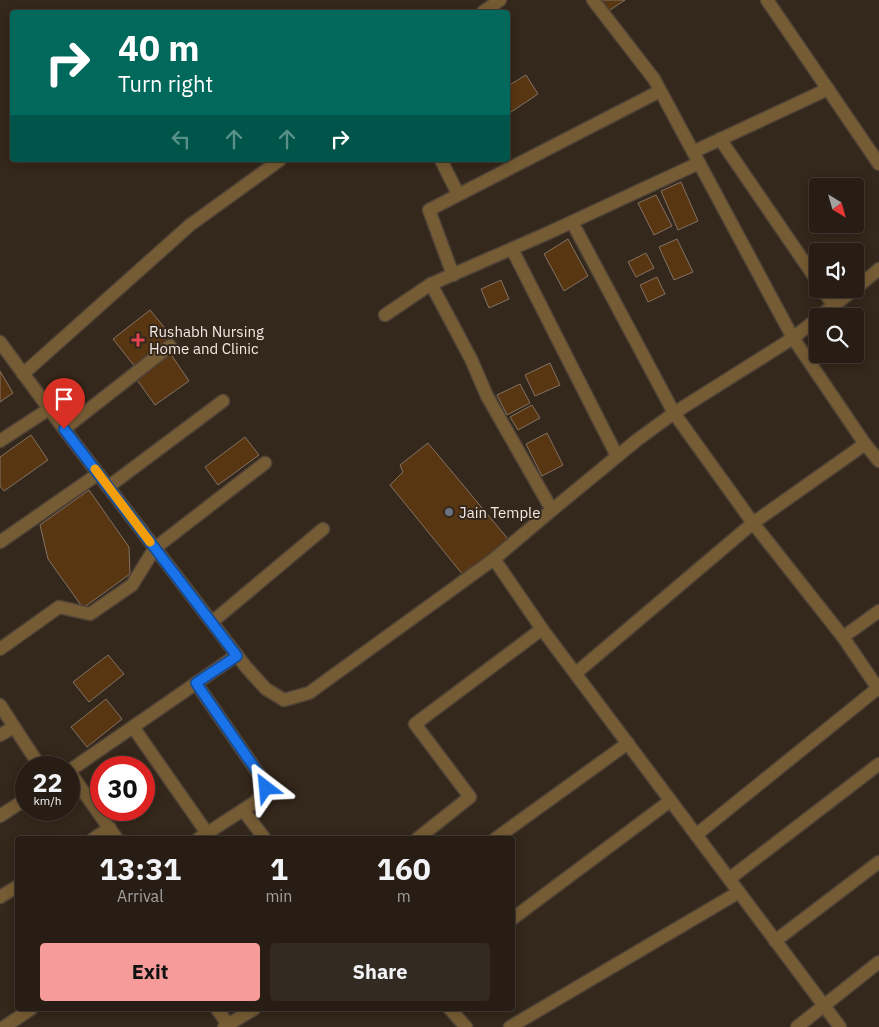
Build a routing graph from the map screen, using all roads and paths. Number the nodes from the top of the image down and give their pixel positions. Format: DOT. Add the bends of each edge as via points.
graph roads {
  1 [pos="500,0"];
  2 [pos="594,0"];
  3 [pos="767,0"];
  4 [pos="485,10"];
  5 [pos="828,89"];
  6 [pos="660,91"];
  7 [pos="720,139"];
  8 [pos="696,157"];
  9 [pos="277,162"];
  10 [pos="442,162"];
  11 [pos="879,164"];
  12 [pos="458,194"];
  13 [pos="572,222"];
  14 [pos="512,249"];
  15 [pos="809,269"];
  16 [pos="879,269"];
  17 [pos="453,274"];
  18 [pos="864,282"];
  19 [pos="431,284"];
  20 [pos="828,298"];
  21 [pos="844,298"];
  22 [pos="834,306"];
  23 [pos="831,308"];
  24 [pos="384,315"];
  25 [pos="809,325"];
  26 [pos="793,338"];
  27 [pos="0,342"];
  28 [pos="170,346"];
  29 [pos="23,374"];
  30 [pos="222,401"];
  31 [pos="49,409"];
  32 [pos="674,413"];
  33 [pos="64,429"];
  34 [pos="0,441"];
  35 [pos="865,444"];
  36 [pos="618,456"];
  37 [pos="879,460"];
  38 [pos="265,463"];
  39 [pos="98,474"];
  40 [pos="108,488"];
  41 [pos="552,510"];
  42 [pos="753,524"];
  43 [pos="323,528"];
  44 [pos="0,542"];
  45 [pos="155,548"];
  46 [pos="494,559"];
  47 [pos="879,612"];
  48 [pos="212,622"];
  49 [pos="542,629"];
  50 [pos="843,637"];
  51 [pos="0,649"];
  52 [pos="237,656"];
  53 [pos="576,673"];
  54 [pos="196,683"];
  55 [pos="878,689"];
  56 [pos="0,705"];
  57 [pos="14,727"];
  58 [pos="132,727"];
  59 [pos="0,735"];
  60 [pos="628,743"];
  61 [pos="33,756"];
  62 [pos="80,763"];
  63 [pos="879,764"];
  64 [pos="80,786"];
  65 [pos="670,801"];
  66 [pos="15,806"];
  67 [pos="243,810"];
  68 [pos="0,816"];
  69 [pos="114,834"];
  70 [pos="696,835"];
  71 [pos="202,836"];
  72 [pos="263,836"];
  73 [pos="422,836"];
  74 [pos="499,836"];
  75 [pos="879,862"];
  76 [pos="729,880"];
  77 [pos="15,888"];
  78 [pos="739,892"];
  79 [pos="0,897"];
  80 [pos="515,917"];
  81 [pos="775,941"];
  82 [pos="879,962"];
  83 [pos="824,1006"];
  84 [pos="28,1011"];
  85 [pos="218,1011"];
  86 [pos="251,1011"];
  87 [pos="452,1011"];
  88 [pos="226,1026"];
  89 [pos="4,1027"];
  90 [pos="466,1027"];
  91 [pos="510,1027"];
  92 [pos="797,1027"];
  93 [pos="840,1027"];
  1 -- 4 [label="street"];
  2 -- 6 [label="street"];
  3 -- 5 [label="street"];
  5 -- 7 [label="street"];
  5 -- 11 [label="street"];
  6 -- 8 [label="street"];
  6 -- 12 [label="street"];
  7 -- 8 [label="street"];
  7 -- 15 [label="street"];
  8 -- 13 [label="street"];
  8 -- 26 [label="street"];
  9 -- 29 [label="street" via="190,225"];
  10 -- 12 [label="street"];
  12 -- 17 [label="street" via="428,210"];
  13 -- 14 [label="street"];
  13 -- 32 [label="street"];
  14 -- 17 [label="street"];
  14 -- 36 [label="street"];
  16 -- 18 [label="street"];
  17 -- 19 [label="street"];
  19 -- 24 [label="street"];
  19 -- 41 [label="street" via="487,396"];
  20 -- 22 [label="street"];
  21 -- 22 [label="street"];
  22 -- 23 [label="street"];
  25 -- 26 [label="street"];
  26 -- 32 [label="street"];
  26 -- 35 [label="street"];
  27 -- 29 [label="street"];
  28 -- 33 [label="street"];
  29 -- 31 [label="street"];
  30 -- 40 [label="street"];
  31 -- 33 [label="street"];
  31 -- 34 [label="street"];
  32 -- 36 [label="street"];
  32 -- 42 [label="street"];
  33 -- 39 [label="street"];
  35 -- 37 [label="street"];
  35 -- 42 [label="street"];
  36 -- 41 [label="street"];
  38 -- 45 [label="street"];
  39 -- 40 [label="street"];
  39 -- 44 [label="street"];
  40 -- 45 [label="street"];
  41 -- 46 [label="street"];
  42 -- 50 [label="street"];
  42 -- 53 [label="street"];
  43 -- 48 [label="street"];
  45 -- 48 [label="street"];
  45 -- 51 [label="street" via="132,585 90,614 59,607"];
  46 -- 49 [label="street"];
  46 -- 52 [label="street" via="309,693 284,700 266,689"];
  47 -- 50 [label="street"];
  48 -- 52 [label="street"];
  49 -- 53 [label="street"];
  49 -- 73 [label="street" via="415,724 470,797"];
  50 -- 55 [label="street"];
  52 -- 54 [label="street"];
  53 -- 60 [label="street"];
  54 -- 58 [label="street"];
  54 -- 67 [label="street" via="265,783 264,794"];
  55 -- 70 [label="street"];
  56 -- 57 [label="street"];
  57 -- 59 [label="street"];
  57 -- 61 [label="street"];
  58 -- 62 [label="street"];
  58 -- 71 [label="street"];
  60 -- 65 [label="street"];
  60 -- 74 [label="street"];
  63 -- 76 [label="street"];
  64 -- 69 [label="street"];
  65 -- 70 [label="street"];
  65 -- 80 [label="street"];
  66 -- 68 [label="street"];
  67 -- 71 [label="street"];
  67 -- 72 [label="street"];
  70 -- 76 [label="street"];
  75 -- 81 [label="street"];
  76 -- 78 [label="street"];
  77 -- 79 [label="street"];
  78 -- 81 [label="street"];
  78 -- 91 [label="street"];
  81 -- 83 [label="street"];
  82 -- 83 [label="street"];
  83 -- 92 [label="street"];
  83 -- 93 [label="street"];
  84 -- 89 [label="street"];
  85 -- 88 [label="street"];
  86 -- 88 [label="street"];
  87 -- 90 [label="street"];
}
